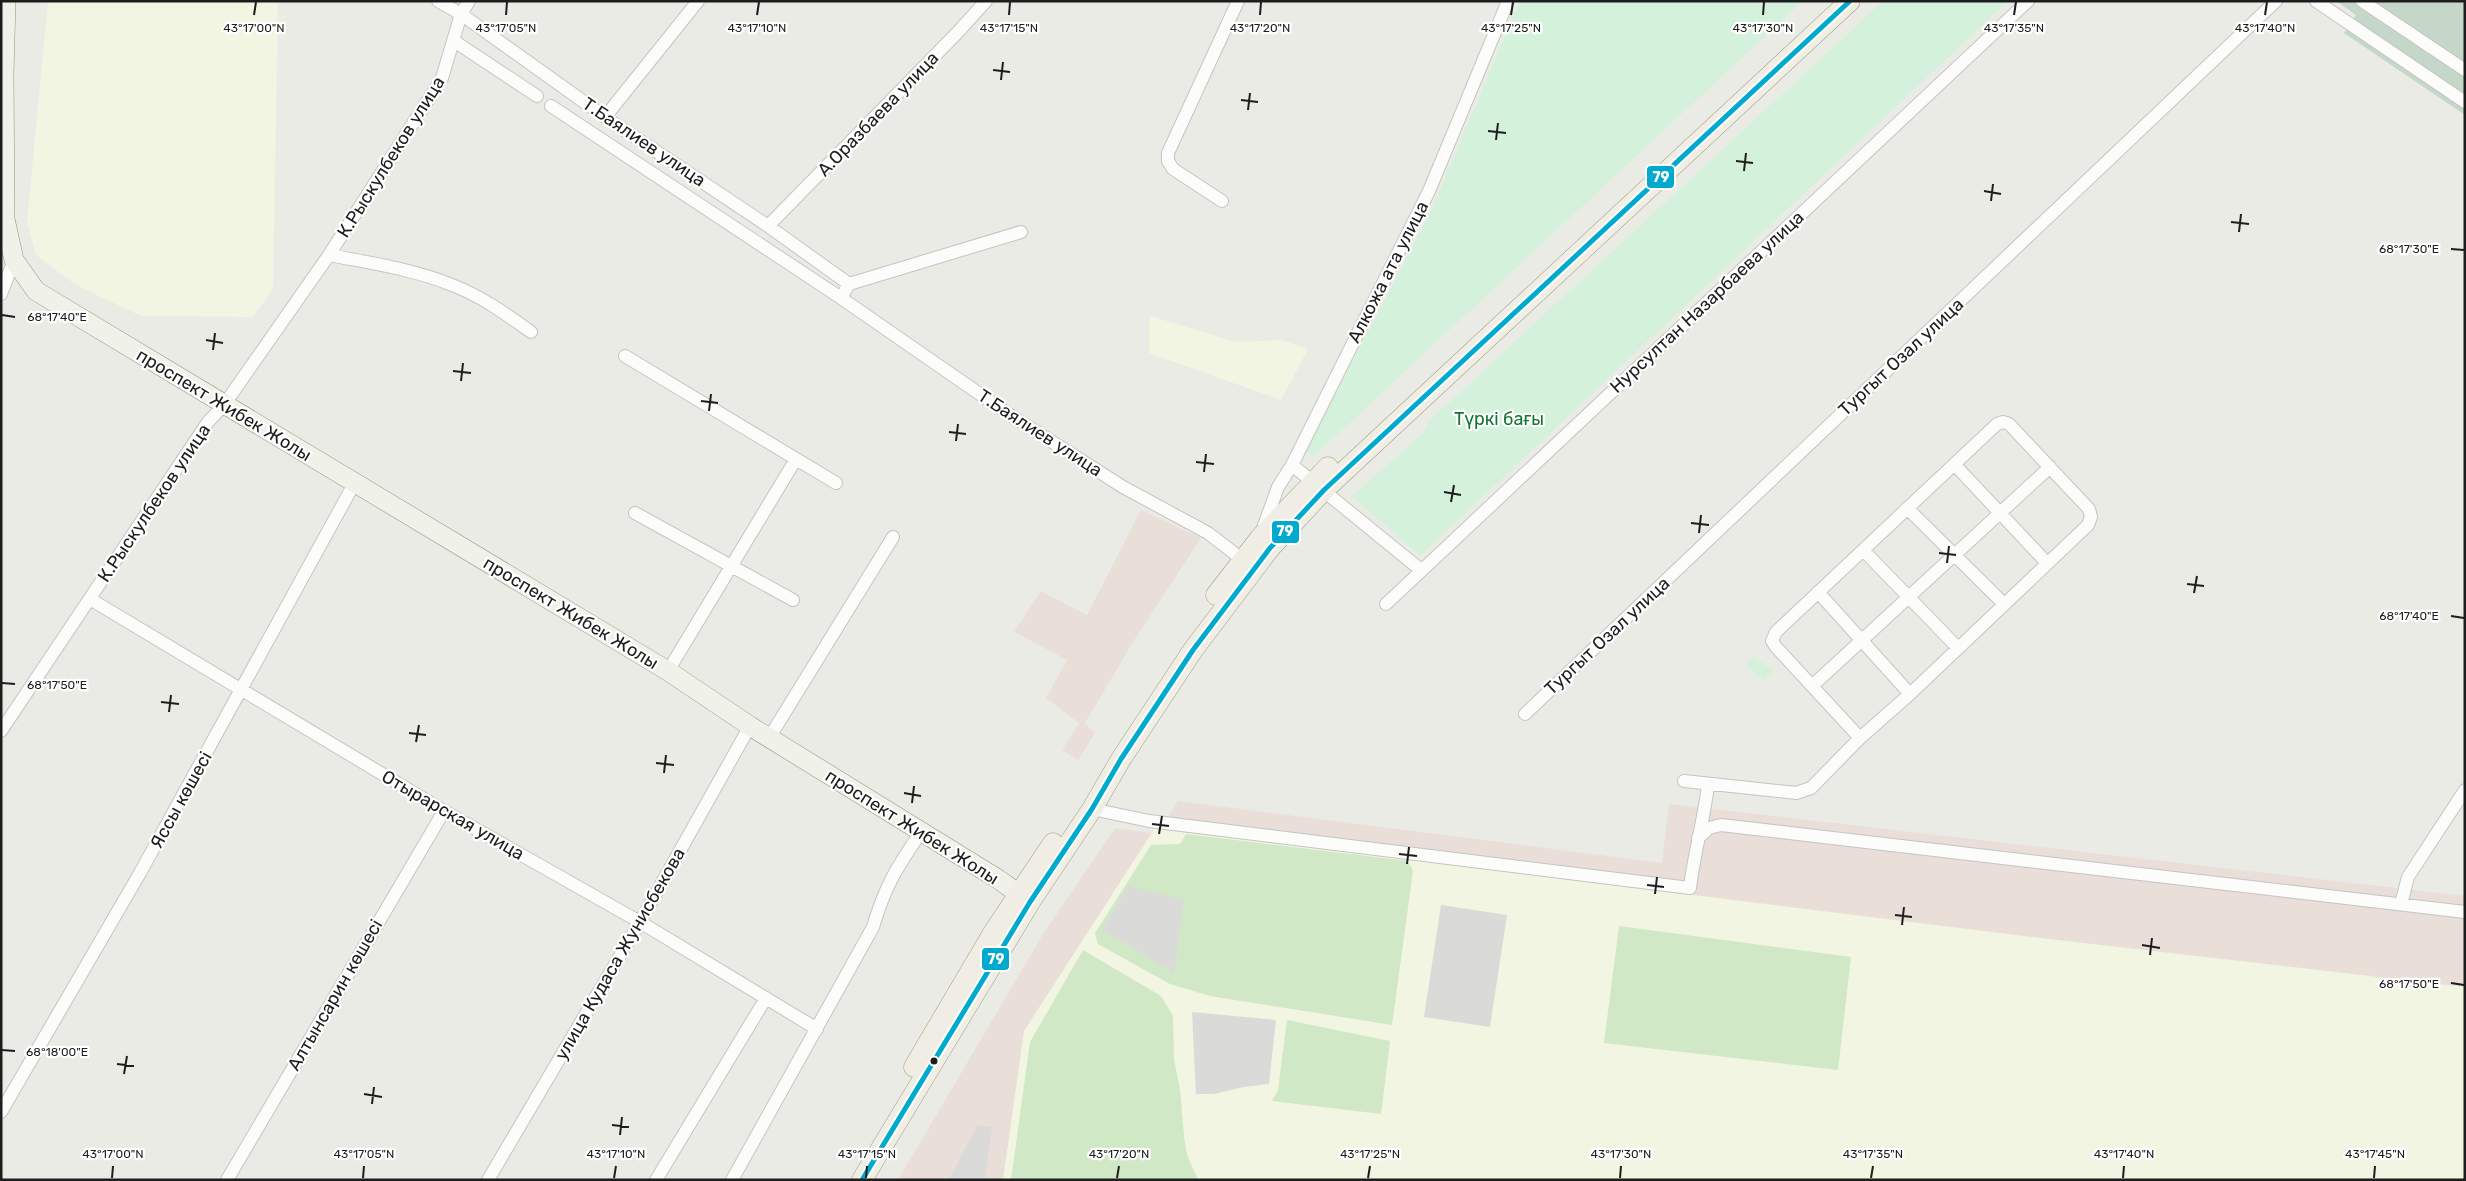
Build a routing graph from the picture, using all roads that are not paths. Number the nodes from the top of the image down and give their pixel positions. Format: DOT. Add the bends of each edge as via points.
graph roads {
  1 [pos="6,1"];
  2 [pos="438,1"];
  3 [pos="469,1"];
  4 [pos="698,1"];
  5 [pos="986,1"];
  6 [pos="1238,1"];
  7 [pos="1508,1"];
  8 [pos="1830,1"];
  9 [pos="1850,1"];
  10 [pos="2028,1"];
  11 [pos="2276,1"];
  12 [pos="2316,1"];
  13 [pos="2362,1"];
  14 [pos="461,14"];
  15 [pos="454,41"];
  16 [pos="2465,70"];
  17 [pos="2,73"];
  18 [pos="537,96"];
  19 [pos="2465,102"];
  20 [pos="551,106"];
  21 [pos="605,117"];
  22 [pos="1222,201"];
  23 [pos="768,226"];
  24 [pos="1021,232"];
  25 [pos="329,255"];
  26 [pos="14,260"];
  27 [pos="849,284"];
  28 [pos="1,294"];
  29 [pos="841,298"];
  30 [pos="532,332"];
  31 [pos="625,356"];
  32 [pos="224,405"];
  33 [pos="796,459"];
  34 [pos="1292,465"];
  35 [pos="1955,465"];
  36 [pos="2050,467"];
  37 [pos="836,483"];
  38 [pos="354,484"];
  39 [pos="1319,486"];
  40 [pos="1907,508"];
  41 [pos="635,512"];
  42 [pos="2000,513"];
  43 [pos="893,537"];
  44 [pos="1260,538"];
  45 [pos="1863,550"];
  46 [pos="1954,555"];
  47 [pos="1243,560"];
  48 [pos="2047,563"];
  49 [pos="732,566"];
  50 [pos="1421,570"];
  51 [pos="1818,592"];
  52 [pos="1907,598"];
  53 [pos="90,599"];
  54 [pos="793,600"];
  55 [pos="1386,604"];
  56 [pos="2004,604"];
  57 [pos="1861,640"];
  58 [pos="1958,648"];
  59 [pos="668,671"];
  60 [pos="1812,686"];
  61 [pos="243,689"];
  62 [pos="1910,694"];
  63 [pos="1525,714"];
  64 [pos="750,726"];
  65 [pos="1,731"];
  66 [pos="769,738"];
  67 [pos="1860,738"];
  68 [pos="1684,781"];
  69 [pos="1708,785"];
  70 [pos="2465,790"];
  71 [pos="1092,809"];
  72 [pos="444,811"];
  73 [pos="921,832"];
  74 [pos="1698,838"];
  75 [pos="1024,898"];
  76 [pos="2401,904"];
  77 [pos="2465,912"];
  78 [pos="640,922"];
  79 [pos="766,998"];
  80 [pos="817,1029"];
  81 [pos="1,1112"];
  82 [pos="227,1180"];
  83 [pos="488,1180"];
  84 [pos="656,1180"];
  85 [pos="732,1180"];
  86 [pos="847,1180"];
  87 [pos="862,1180"];
  1 -- 17 [label="main road, проспект Жибек Жолы"];
  2 -- 14 [label="street, Т.Баялиев улица"];
  3 -- 14 [label="street, К.Рыскулбеков улица"];
  4 -- 21 [label="street"];
  5 -- 23 [label="street, А.Оразбаева улица"];
  6 -- 22 [label="street" via="1168,153 1168,161 1173,168"];
  7 -- 34 [label="street, Алкожа ата улица" via="1429,191"];
  8 -- 39 [label="main road"];
  9 -- 39 [label="main road"];
  10 -- 50 [label="street, Нурсултан Назарбаева улица"];
  11 -- 63 [label="street, Тургыт Озал улица"];
  12 -- 19 [label="street"];
  13 -- 16 [label="street"];
  14 -- 15 [label="street, К.Рыскулбеков улица"];
  14 -- 21 [label="street, Т.Баялиев улица"];
  15 -- 18 [label="street"];
  15 -- 25 [label="street, К.Рыскулбеков улица" via="442,78"];
  17 -- 26 [label="main road, проспект Жибек Жолы" via="5,219"];
  20 -- 29 [label="street, Т.Баялиев улица"];
  21 -- 23 [label="street, Т.Баялиев улица"];
  23 -- 27 [label="street, Т.Баялиев улица"];
  24 -- 27 [label="street"];
  25 -- 30 [label="street, К.Рыскулбеков улица" via="397,268 452,284 493,305"];
  25 -- 32 [label="street, К.Рыскулбеков улица"];
  26 -- 28 [label="street"];
  26 -- 32 [label="main road, проспект Жибек Жолы" via="36,291"];
  27 -- 29 [label="street"];
  29 -- 47 [label="street, Т.Баялиев улица" via="1018,420 1122,487 1208,533"];
  31 -- 33 [label="street"];
  32 -- 38 [label="main road, проспект Жибек Жолы"];
  32 -- 53 [label="street, К.Рыскулбеков улица" via="208,422"];
  33 -- 37 [label="street"];
  33 -- 49 [label="street, проспект Жибек Жолы"];
  34 -- 39 [label="street"];
  34 -- 44 [label="street, Алкожа ата улица" via="1278,487"];
  35 -- 36 [label="street" via="2002,422 2009,424"];
  35 -- 40 [label="street"];
  35 -- 42 [label="street"];
  36 -- 42 [label="street"];
  36 -- 48 [label="street" via="2089,509 2091,518 2088,525"];
  38 -- 59 [label="main road, проспект Жибек Жолы"];
  38 -- 61 [label="street, Яссы көшесі"];
  39 -- 44 [label="main road"];
  39 -- 50 [label="street"];
  39 -- 71 [label="main road" via="1198,643"];
  40 -- 45 [label="street"];
  40 -- 46 [label="street"];
  41 -- 49 [label="street"];
  42 -- 46 [label="street"];
  42 -- 48 [label="street"];
  43 -- 66 [label="street"];
  44 -- 47 [label="main road"];
  45 -- 51 [label="street"];
  45 -- 52 [label="street"];
  46 -- 52 [label="street"];
  46 -- 56 [label="street"];
  47 -- 75 [label="main road" via="1181,642 1110,752"];
  48 -- 56 [label="street"];
  49 -- 54 [label="street"];
  49 -- 59 [label="street, проспект Жибек Жолы"];
  50 -- 55 [label="street, Нурсултан Назарбаева улица"];
  51 -- 57 [label="street"];
  51 -- 60 [label="street" via="1776,632 1772,641"];
  52 -- 57 [label="street"];
  52 -- 58 [label="street"];
  53 -- 61 [label="street, Отырарская улица"];
  53 -- 65 [label="street, К.Рыскулбеков улица"];
  56 -- 58 [label="street"];
  57 -- 60 [label="street"];
  57 -- 62 [label="street"];
  58 -- 62 [label="street"];
  59 -- 64 [label="main road, проспект Жибек Жолы"];
  60 -- 67 [label="street"];
  61 -- 72 [label="street, Отырарская улица"];
  61 -- 81 [label="street, Яссы көшесі"];
  62 -- 67 [label="street"];
  64 -- 66 [label="main road, проспект Жибек Жолы"];
  64 -- 78 [label="street, улица Кудаса Жунисбекова"];
  66 -- 73 [label="main road, проспект Жибек Жолы"];
  67 -- 69 [label="street" via="1804,792"];
  68 -- 69 [label="street"];
  69 -- 74 [label="street"];
  70 -- 76 [label="street" via="2408,877"];
  71 -- 74 [label="street" via="1149,821 1690,888"];
  71 -- 75 [label="main road"];
  72 -- 78 [label="street, Отырарская улица"];
  72 -- 82 [label="street, Алтынсарин көшесі"];
  73 -- 75 [label="main road, проспект Жибек Жолы"];
  73 -- 80 [label="street" via="893,873 873,927"];
  74 -- 76 [label="street" via="1709,828 1721,825"];
  75 -- 86 [label="main road"];
  75 -- 87 [label="main road"];
  76 -- 77 [label="street"];
  78 -- 79 [label="street, Отырарская улица"];
  78 -- 83 [label="street, улица Кудаса Жунисбекова"];
  79 -- 80 [label="street, Отырарская улица"];
  79 -- 84 [label="street"];
  80 -- 85 [label="street"];
}
